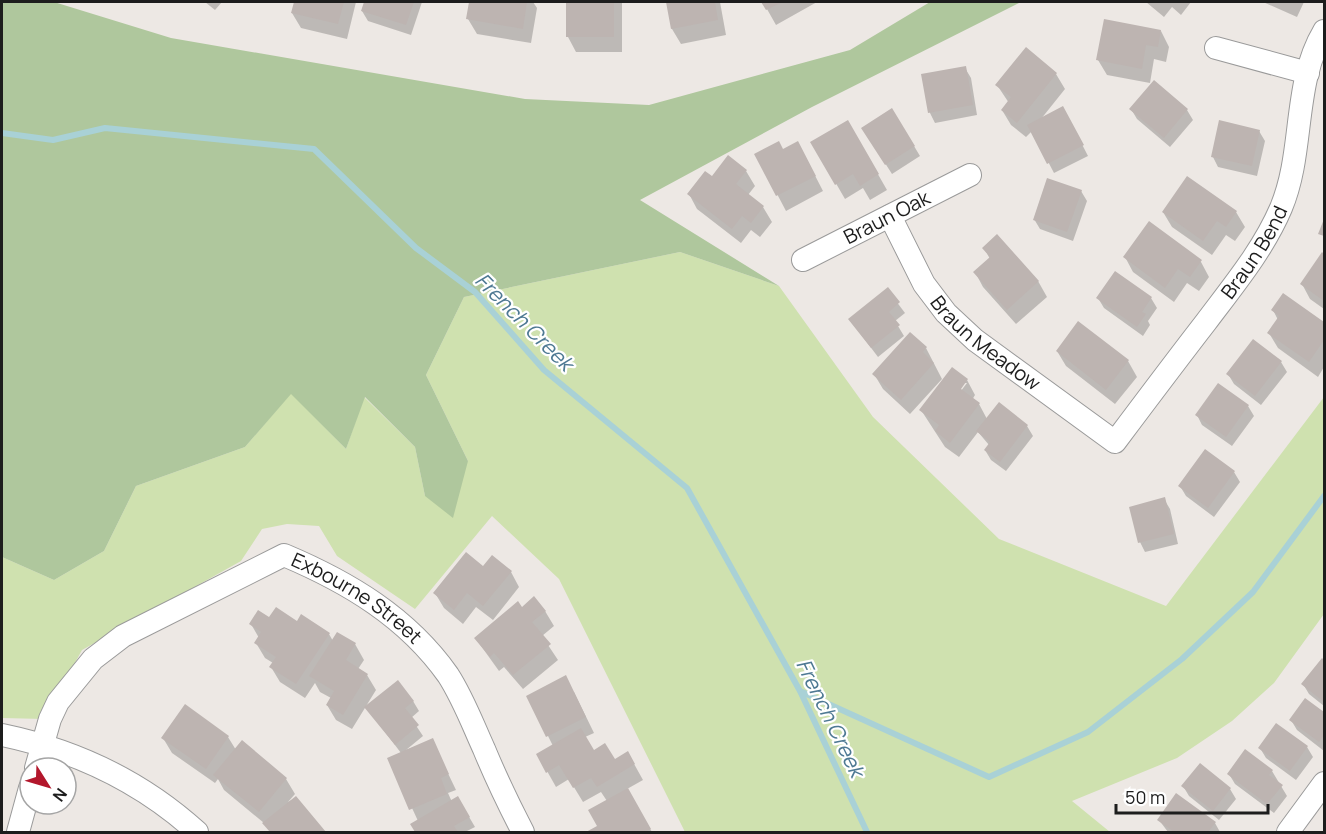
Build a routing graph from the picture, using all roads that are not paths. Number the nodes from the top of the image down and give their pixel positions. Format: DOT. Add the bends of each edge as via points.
graph roads {
  1 [pos="1324,31"];
  2 [pos="1216,48"];
  3 [pos="1308,73"];
  4 [pos="970,175"];
  5 [pos="890,216"];
  6 [pos="803,260"];
  7 [pos="1115,442"];
  8 [pos="2,735"];
  9 [pos="42,746"];
  10 [pos="39,756"];
  11 [pos="1324,783"];
  12 [pos="22,816"];
  13 [pos="18,832"];
  14 [pos="197,832"];
  15 [pos="523,832"];
  16 [pos="1288,832"];
  1 -- 3 [label="street, Braun Bend"];
  2 -- 3 [label="street"];
  3 -- 7 [label="street, Braun Bend" via="1292,170 1282,206 1266,238"];
  4 -- 5 [label="street, Braun Oak"];
  5 -- 6 [label="street, Braun Oak"];
  5 -- 7 [label="street, Braun Meadow" via="924,284 946,313 975,340"];
  8 -- 9 [label="street"];
  9 -- 10 [label="street"];
  9 -- 14 [label="street" via="123,778"];
  9 -- 15 [label="street, Exbourne Street" via="50,719 68,687 93,658 123,636 284,555 322,571 383,608 428,650 449,676"];
  11 -- 16 [label="street"];
  12 -- 13 [label="street"];
}
